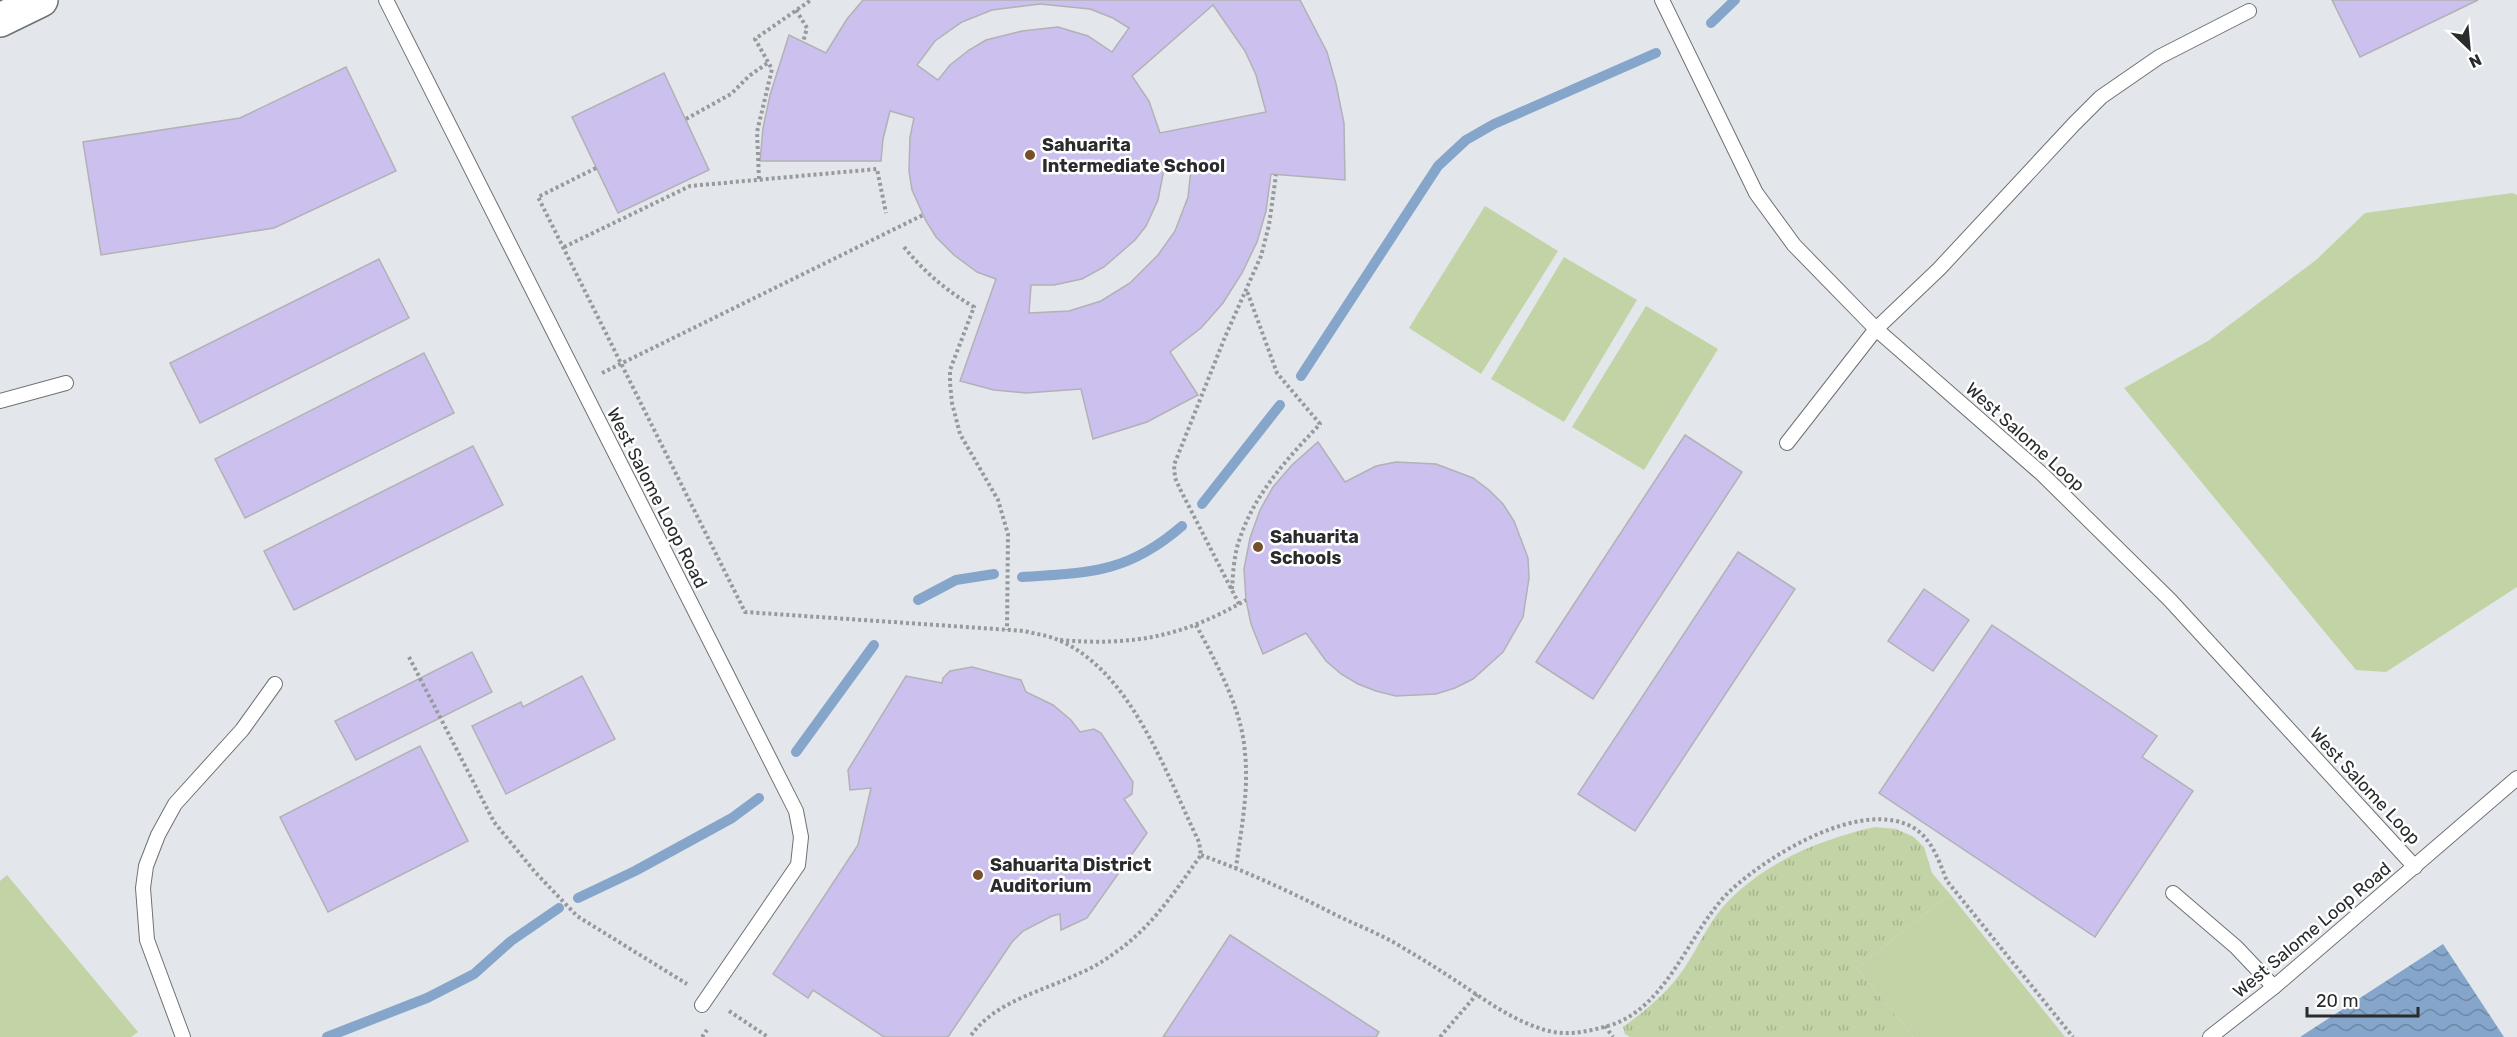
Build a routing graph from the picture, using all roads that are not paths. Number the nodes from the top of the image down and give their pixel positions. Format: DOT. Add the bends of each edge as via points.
graph roads {
  1 [pos="41,0"];
  2 [pos="386,0"];
  3 [pos="1662,0"];
  4 [pos="2249,11"];
  5 [pos="0,20"];
  6 [pos="1876,329"];
  7 [pos="66,383"];
  8 [pos="0,401"];
  9 [pos="1787,443"];
  10 [pos="275,684"];
  11 [pos="2517,778"];
  12 [pos="2415,867"];
  13 [pos="2173,893"];
  14 [pos="2274,987"];
  15 [pos="705,1001"];
  16 [pos="183,1037"];
  17 [pos="2210,1037"];
  1 -- 5 [label="main road"];
  2 -- 15 [label="lane, West Salome Loop Road" via="796,812 801,837 798,866"];
  3 -- 6 [label="lane, West Salome Loop" via="1756,193 1794,245"];
  4 -- 6 [label="lane" via="2159,57 2101,97 1939,269"];
  6 -- 9 [label="lane"];
  6 -- 12 [label="lane, West Salome Loop" via="2042,474 2170,600"];
  7 -- 8 [label="lane"];
  10 -- 16 [label="lane" via="242,730 175,804 147,866 143,888 147,940"];
  11 -- 12 [label="lane, West Salome Loop Road"];
  12 -- 14 [label="lane, West Salome Loop Road"];
  13 -- 14 [label="lane" via="2236,947"];
  14 -- 17 [label="lane, West Salome Loop Road"];
}
